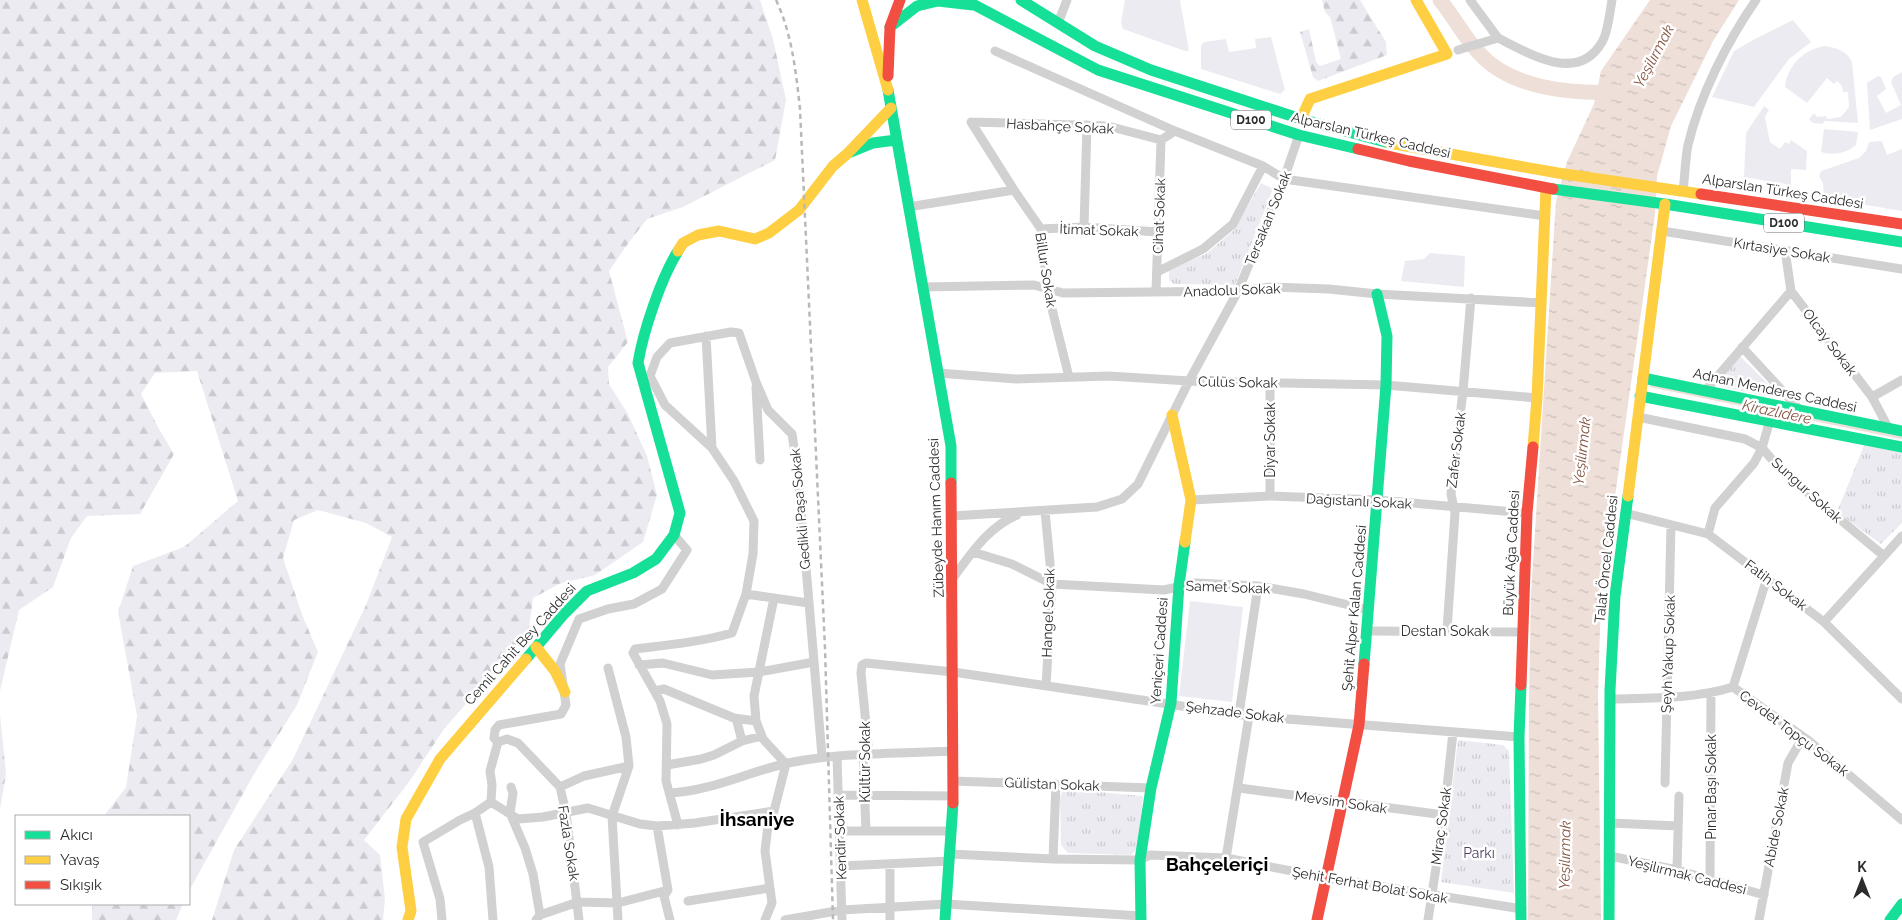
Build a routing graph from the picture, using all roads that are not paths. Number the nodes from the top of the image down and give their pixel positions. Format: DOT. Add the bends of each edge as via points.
graph roads {
  1 [pos="862,0"];
  2 [pos="871,0"];
  3 [pos="900,0"];
  4 [pos="1021,0"];
  5 [pos="1067,0"];
  6 [pos="1416,0"];
  7 [pos="1470,0"];
  8 [pos="1612,0"];
  9 [pos="1756,0"];
  10 [pos="969,3"];
  11 [pos="1058,23"];
  12 [pos="890,27"];
  13 [pos="1498,38"];
  14 [pos="1458,50"];
  15 [pos="995,51"];
  16 [pos="1447,54"];
  17 [pos="888,90"];
  18 [pos="891,108"];
  19 [pos="1301,119"];
  20 [pos="971,122"];
  21 [pos="1087,125"];
  22 [pos="1175,131"];
  23 [pos="1298,135"];
  24 [pos="896,140"];
  25 [pos="1161,140"];
  26 [pos="847,154"];
  27 [pos="1263,166"];
  28 [pos="1284,179"];
  29 [pos="1550,189"];
  30 [pos="1014,190"];
  31 [pos="1683,191"];
  32 [pos="1662,204"];
  33 [pos="908,207"];
  34 [pos="1546,216"];
  35 [pos="1902,224"];
  36 [pos="1084,227"];
  37 [pos="1041,229"];
  38 [pos="1662,231"];
  39 [pos="1158,232"];
  40 [pos="1902,242"];
  41 [pos="1785,250"];
  42 [pos="1902,269"];
  43 [pos="1157,272"];
  44 [pos="922,287"];
  45 [pos="1047,289"];
  46 [pos="1238,291"];
  47 [pos="1791,291"];
  48 [pos="1156,292"];
  49 [pos="1378,294"];
  50 [pos="1470,298"];
  51 [pos="1542,303"];
  52 [pos="706,336"];
  53 [pos="1742,347"];
  54 [pos="638,362"];
  55 [pos="938,373"];
  56 [pos="650,376"];
  57 [pos="1069,377"];
  58 [pos="1643,378"];
  59 [pos="1902,380"];
  60 [pos="1189,381"];
  61 [pos="756,382"];
  62 [pos="1270,383"];
  63 [pos="1386,385"];
  64 [pos="1463,391"];
  65 [pos="1705,391"];
  66 [pos="1640,396"];
  67 [pos="1872,397"];
  68 [pos="1537,398"];
  69 [pos="1801,411"];
  70 [pos="1172,415"];
  71 [pos="1638,417"];
  72 [pos="1770,420"];
  73 [pos="1889,428"];
  74 [pos="1902,431"];
  75 [pos="1902,447"];
  76 [pos="712,448"];
  77 [pos="1762,448"];
  78 [pos="760,460"];
  79 [pos="1270,496"];
  80 [pos="1191,500"];
  81 [pos="1378,500"];
  82 [pos="1453,507"];
  83 [pos="1045,511"];
  84 [pos="1024,512"];
  85 [pos="1527,513"];
  86 [pos="1625,513"];
  87 [pos="952,516"];
  88 [pos="1671,525"];
  89 [pos="1708,534"];
  90 [pos="674,535"];
  91 [pos="1902,536"];
  92 [pos="973,552"];
  93 [pos="1884,556"];
  94 [pos="953,578"];
  95 [pos="1767,578"];
  96 [pos="1052,584"];
  97 [pos="1179,585"];
  98 [pos="1258,586"];
  99 [pos="746,594"];
  100 [pos="774,598"];
  101 [pos="808,604"];
  102 [pos="1369,610"];
  103 [pos="1824,622"];
  104 [pos="1447,630"];
  105 [pos="1367,631"];
  106 [pos="1523,632"];
  107 [pos="536,647"];
  108 [pos="814,662"];
  109 [pos="639,665"];
  110 [pos="608,668"];
  111 [pos="759,672"];
  112 [pos="953,672"];
  113 [pos="1046,686"];
  114 [pos="1733,687"];
  115 [pos="655,691"];
  116 [pos="565,692"];
  117 [pos="1711,694"];
  118 [pos="1666,697"];
  119 [pos="1611,699"];
  120 [pos="1902,699"];
  121 [pos="1172,703"];
  122 [pos="1239,714"];
  123 [pos="1249,716"];
  124 [pos="736,718"];
  125 [pos="756,721"];
  126 [pos="1360,725"];
  127 [pos="1453,732"];
  128 [pos="762,736"];
  129 [pos="1519,737"];
  130 [pos="1803,737"];
  131 [pos="742,740"];
  132 [pos="498,742"];
  133 [pos="952,752"];
  134 [pos="863,755"];
  135 [pos="822,756"];
  136 [pos="837,756"];
  137 [pos="786,764"];
  138 [pos="667,765"];
  139 [pos="629,766"];
  140 [pos="953,781"];
  141 [pos="1665,783"];
  142 [pos="1056,784"];
  143 [pos="511,787"];
  144 [pos="560,787"];
  145 [pos="1151,788"];
  146 [pos="1239,788"];
  147 [pos="670,794"];
  148 [pos="838,794"];
  149 [pos="865,794"];
  150 [pos="954,796"];
  151 [pos="1679,796"];
  152 [pos="490,802"];
  153 [pos="1343,803"];
  154 [pos="774,811"];
  155 [pos="475,813"];
  156 [pos="510,813"];
  157 [pos="566,813"];
  158 [pos="1444,815"];
  159 [pos="612,816"];
  160 [pos="1902,820"];
  161 [pos="1611,823"];
  162 [pos="678,825"];
  163 [pos="657,826"];
  164 [pos="1678,826"];
  165 [pos="840,831"];
  166 [pos="866,831"];
  167 [pos="952,831"];
  168 [pos="1610,856"];
  169 [pos="950,858"];
  170 [pos="1226,858"];
  171 [pos="1053,859"];
  172 [pos="1140,860"];
  173 [pos="890,864"];
  174 [pos="842,866"];
  175 [pos="1677,870"];
  176 [pos="1327,878"];
  177 [pos="1710,880"];
  178 [pos="770,888"];
  179 [pos="668,890"];
  180 [pos="1764,895"];
  181 [pos="1430,896"];
  182 [pos="688,901"];
  183 [pos="578,902"];
  184 [pos="618,903"];
  185 [pos="946,904"];
  186 [pos="1902,904"];
  187 [pos="890,907"];
  188 [pos="842,910"];
  189 [pos="1522,914"];
  190 [pos="1048,915"];
  191 [pos="538,918"];
  192 [pos="1141,918"];
  193 [pos="408,920"];
  194 [pos="442,920"];
  195 [pos="492,920"];
  196 [pos="579,920"];
  197 [pos="618,920"];
  198 [pos="670,920"];
  199 [pos="764,920"];
  200 [pos="785,920"];
  201 [pos="842,920"];
  202 [pos="890,920"];
  203 [pos="945,920"];
  204 [pos="1317,920"];
  205 [pos="1428,920"];
  206 [pos="1609,920"];
  207 [pos="1760,920"];
  208 [pos="1890,920"];
  1 -- 17 [label="main road"];
  2 -- 17 [label="main road"];
  3 -- 12 [label="main road"];
  4 -- 11 [label="main road, Alparslan Türkeş Caddesi / D100"];
  5 -- 11 [label="street"];
  6 -- 16 [label="main road"];
  7 -- 13 [label="street"];
  8 -- 13 [label="street" via="1603,41 1586,60 1568,64 1540,59"];
  9 -- 31 [label="street" via="1740,23 1699,111 1688,146"];
  10 -- 12 [label="main road" via="938,1 916,6"];
  10 -- 23 [label="main road, Alparslan Türkeş Caddesi / D100" via="1098,70"];
  11 -- 19 [label="main road, Alparslan Türkeş Caddesi / D100" via="1096,46 1151,70"];
  12 -- 17 [label="main road"];
  13 -- 14 [label="street"];
  14 -- 16 [label="main road"];
  15 -- 22 [label="street"];
  16 -- 19 [label="main road" via="1310,99"];
  17 -- 18 [label="main road, Zübeyde Hanım Caddesi"];
  18 -- 24 [label="main road, Zübeyde Hanım Caddesi"];
  18 -- 26 [label="main road, Cemil Cahit Bey Caddesi"];
  19 -- 31 [label="main road, Alparslan Türkeş Caddesi / D100" via="1383,142"];
  20 -- 21 [label="street, Hasbahçe Sokak"];
  20 -- 30 [label="street, Billur Sokak"];
  21 -- 25 [label="street, Hasbahçe Sokak" via="1108,126"];
  21 -- 36 [label="street"];
  22 -- 25 [label="street"];
  22 -- 27 [label="street"];
  23 -- 28 [label="street, Tersakan Sokak"];
  23 -- 29 [label="main road, Alparslan Türkeş Caddesi / D100"];
  24 -- 26 [label="main road" via="873,143"];
  24 -- 33 [label="main road, Zübeyde Hanım Caddesi"];
  25 -- 39 [label="street, Cihat Sokak"];
  26 -- 54 [label="main road, Cemil Cahit Bey Caddesi" via="833,166 799,210 769,233 755,239 719,232 698,235 683,243 669,265"];
  27 -- 28 [label="street"];
  27 -- 43 [label="street" via="1233,224 1203,249"];
  28 -- 34 [label="street"];
  28 -- 46 [label="street, Tersakan Sokak"];
  29 -- 32 [label="main road, D100"];
  29 -- 34 [label="main road, Büyük Ağa Caddesi"];
  30 -- 33 [label="street"];
  30 -- 37 [label="street, Billur Sokak"];
  31 -- 35 [label="main road, Alparslan Türkeş Caddesi / D100"];
  32 -- 38 [label="main road, Talat Öncel Caddesi"];
  32 -- 40 [label="main road, D100"];
  33 -- 44 [label="main road, Zübeyde Hanım Caddesi"];
  34 -- 51 [label="main road, Büyük Ağa Caddesi"];
  36 -- 37 [label="street, İtimat Sokak"];
  36 -- 39 [label="street, İtimat Sokak"];
  37 -- 45 [label="street, Billur Sokak"];
  38 -- 41 [label="street, Kırtasiye Sokak"];
  38 -- 58 [label="main road, Talat Öncel Caddesi"];
  39 -- 43 [label="street, Cihat Sokak"];
  41 -- 42 [label="street, Kırtasiye Sokak"];
  41 -- 47 [label="street, Olcay Sokak"];
  43 -- 48 [label="street, Cihat Sokak"];
  44 -- 45 [label="street, Anadolu Sokak" via="1034,285"];
  44 -- 55 [label="main road, Zübeyde Hanım Caddesi"];
  45 -- 48 [label="street, Anadolu Sokak" via="1063,293"];
  45 -- 57 [label="street, Billur Sokak"];
  46 -- 48 [label="street, Anadolu Sokak"];
  46 -- 49 [label="street, Anadolu Sokak" via="1270,287"];
  46 -- 60 [label="street, Tersakan Sokak"];
  47 -- 53 [label="street"];
  47 -- 67 [label="street, Olcay Sokak"];
  49 -- 50 [label="street, Anadolu Sokak"];
  49 -- 63 [label="main road, Şehit Alper Kalan Caddesi" via="1387,336"];
  50 -- 51 [label="street, Anadolu Sokak"];
  50 -- 64 [label="street, Zafer Sokak"];
  51 -- 68 [label="main road, Büyük Ağa Caddesi"];
  52 -- 56 [label="street, Gedikli Paşa Sokak" via="670,343 657,357"];
  52 -- 61 [label="street, Gedikli Paşa Sokak" via="739,333"];
  52 -- 76 [label="street"];
  53 -- 65 [label="street"];
  53 -- 69 [label="street"];
  54 -- 56 [label="main road"];
  54 -- 90 [label="main road, Cemil Cahit Bey Caddesi" via="680,513"];
  55 -- 57 [label="street, Cülüs Sokak" via="1016,379"];
  55 -- 87 [label="main road, Zübeyde Hanım Caddesi" via="951,446"];
  56 -- 76 [label="street" via="665,405"];
  57 -- 60 [label="street, Cülüs Sokak"];
  58 -- 65 [label="main road, Adnan Menderes Caddesi"];
  58 -- 66 [label="main road, Talat Öncel Caddesi"];
  59 -- 67 [label="street"];
  60 -- 62 [label="street, Cülüs Sokak"];
  60 -- 70 [label="street, Tersakan Sokak"];
  61 -- 78 [label="street"];
  61 -- 101 [label="street, Gedikli Paşa Sokak" via="768,410 792,434"];
  62 -- 63 [label="street, Cülüs Sokak"];
  62 -- 79 [label="street, Diyar Sokak"];
  63 -- 64 [label="street, Cülüs Sokak"];
  63 -- 81 [label="main road, Şehit Alper Kalan Caddesi"];
  64 -- 68 [label="street, Cülüs Sokak"];
  64 -- 82 [label="street, Zafer Sokak" via="1451,494"];
  65 -- 69 [label="main road, Adnan Menderes Caddesi"];
  66 -- 71 [label="main road, Talat Öncel Caddesi"];
  66 -- 72 [label="main road"];
  67 -- 73 [label="street, Olcay Sokak"];
  68 -- 85 [label="main road, Büyük Ağa Caddesi"];
  69 -- 73 [label="main road, Adnan Menderes Caddesi"];
  70 -- 80 [label="main road, Yeniçeri Caddesi"];
  70 -- 83 [label="street, Tersakan Sokak" via="1138,484 1122,499 1097,508"];
  71 -- 77 [label="street, Sungur Sokak" via="1745,439"];
  71 -- 86 [label="main road, Talat Öncel Caddesi"];
  72 -- 75 [label="main road"];
  72 -- 77 [label="street"];
  73 -- 74 [label="main road, Adnan Menderes Caddesi"];
  76 -- 99 [label="street" via="734,481 754,521 753,554"];
  77 -- 89 [label="street" via="1754,463 1715,508"];
  77 -- 93 [label="street, Sungur Sokak" via="1782,471"];
  79 -- 80 [label="street, Dağıstanlı Sokak"];
  79 -- 81 [label="street, Dağıstanlı Sokak"];
  80 -- 97 [label="main road, Yeniçeri Caddesi"];
  81 -- 82 [label="street, Dağıstanlı Sokak"];
  81 -- 102 [label="main road, Şehit Alper Kalan Caddesi"];
  82 -- 85 [label="street, Dağıstanlı Sokak"];
  82 -- 104 [label="street, Zafer Sokak"];
  83 -- 84 [label="street, Tersakan Sokak"];
  83 -- 96 [label="street, Hangel Sokak"];
  84 -- 87 [label="street, Tersakan Sokak"];
  84 -- 92 [label="street, Tersakan Sokak" via="1004,520 983,538"];
  85 -- 106 [label="main road, Büyük Ağa Caddesi"];
  86 -- 88 [label="street, Fatih Sokak"];
  86 -- 119 [label="main road, Talat Öncel Caddesi" via="1615,596"];
  87 -- 94 [label="main road, Zübeyde Hanım Caddesi"];
  88 -- 89 [label="street, Fatih Sokak"];
  88 -- 118 [label="street, Şeyh Yakup Sokak"];
  89 -- 95 [label="street, Fatih Sokak"];
  90 -- 107 [label="main road, Cemil Cahit Bey Caddesi" via="656,559 633,573 587,591"];
  90 -- 116 [label="street" via="687,550 662,589 634,604 579,620 560,664"];
  91 -- 93 [label="street"];
  92 -- 94 [label="street, Tersakan Sokak"];
  92 -- 96 [label="street, Samet Sokak" via="1012,564"];
  93 -- 103 [label="street"];
  94 -- 112 [label="main road, Zübeyde Hanım Caddesi"];
  95 -- 103 [label="street, Fatih Sokak"];
  95 -- 114 [label="street"];
  96 -- 97 [label="street, Samet Sokak" via="1164,590"];
  96 -- 113 [label="street, Hangel Sokak"];
  97 -- 98 [label="street, Samet Sokak"];
  97 -- 121 [label="main road, Yeniçeri Caddesi"];
  98 -- 102 [label="street, Samet Sokak"];
  98 -- 122 [label="street"];
  99 -- 100 [label="street"];
  99 -- 109 [label="street" via="732,633 713,639 635,649 632,655"];
  100 -- 101 [label="street"];
  100 -- 111 [label="street"];
  101 -- 108 [label="street, Gedikli Paşa Sokak"];
  102 -- 105 [label="main road, Şehit Alper Kalan Caddesi"];
  103 -- 120 [label="street, Fatih Sokak"];
  104 -- 105 [label="street, Destan Sokak"];
  104 -- 106 [label="street, Destan Sokak"];
  105 -- 126 [label="main road, Şehit Alper Kalan Caddesi"];
  106 -- 129 [label="main road, Büyük Ağa Caddesi"];
  107 -- 116 [label="main road"];
  107 -- 193 [label="main road, Cemil Cahit Bey Caddesi" via="440,759 406,819 402,847 408,882"];
  108 -- 111 [label="street"];
  108 -- 135 [label="street, Gedikli Paşa Sokak"];
  109 -- 111 [label="street" via="663,663 712,675"];
  109 -- 115 [label="street"];
  110 -- 139 [label="street" via="626,737"];
  111 -- 125 [label="street" via="754,696"];
  112 -- 113 [label="street, Şehzade Sokak"];
  112 -- 133 [label="main road, Zübeyde Hanım Caddesi"];
  112 -- 134 [label="street, Kültür Sokak" via="862,665 868,745"];
  113 -- 121 [label="street, Şehzade Sokak"];
  114 -- 117 [label="street, Cevdet Topçu Sokak"];
  114 -- 130 [label="street, Cevdet Topçu Sokak"];
  115 -- 124 [label="street" via="664,689"];
  115 -- 138 [label="street" via="667,724"];
  116 -- 132 [label="street" via="566,705 561,714 499,725 494,738"];
  117 -- 118 [label="street, Cevdet Topçu Sokak"];
  117 -- 177 [label="street, Pınar Başı Sokak"];
  118 -- 119 [label="street, Cevdet Topçu Sokak"];
  118 -- 141 [label="street, Şeyh Yakup Sokak"];
  119 -- 161 [label="main road, Talat Öncel Caddesi"];
  121 -- 122 [label="street, Şehzade Sokak"];
  121 -- 145 [label="main road, Yeniçeri Caddesi"];
  122 -- 123 [label="street, Şehzade Sokak"];
  123 -- 126 [label="street, Şehzade Sokak"];
  123 -- 146 [label="street"];
  124 -- 125 [label="street"];
  124 -- 131 [label="street"];
  125 -- 128 [label="street"];
  126 -- 127 [label="street, Şehzade Sokak"];
  126 -- 153 [label="main road, Şehit Alper Kalan Caddesi"];
  127 -- 129 [label="street, Şehzade Sokak"];
  127 -- 158 [label="street, Miraç Sokak"];
  128 -- 131 [label="street"];
  128 -- 137 [label="street"];
  129 -- 189 [label="main road, Büyük Ağa Caddesi"];
  130 -- 160 [label="street, Cevdet Topçu Sokak"];
  130 -- 180 [label="street, Abide Sokak" via="1788,763"];
  131 -- 138 [label="street" via="714,755"];
  132 -- 144 [label="street, Fazla Sokak" via="518,743"];
  132 -- 152 [label="street" via="490,771"];
  133 -- 134 [label="street"];
  133 -- 140 [label="main road, Zübeyde Hanım Caddesi"];
  134 -- 136 [label="street"];
  134 -- 149 [label="street, Kültür Sokak"];
  135 -- 136 [label="street"];
  135 -- 137 [label="street"];
  136 -- 148 [label="street, Kendir Sokak"];
  137 -- 147 [label="street" via="692,792"];
  137 -- 154 [label="street"];
  138 -- 147 [label="street" via="666,781"];
  139 -- 144 [label="street" via="584,776"];
  139 -- 159 [label="street"];
  140 -- 142 [label="street, Gülistan Sokak"];
  140 -- 150 [label="main road, Zübeyde Hanım Caddesi"];
  142 -- 145 [label="street, Gülistan Sokak"];
  142 -- 171 [label="street"];
  143 -- 156 [label="street"];
  144 -- 157 [label="street, Fazla Sokak"];
  145 -- 172 [label="main road, Yeniçeri Caddesi"];
  146 -- 153 [label="street, Mevsim Sokak"];
  146 -- 170 [label="street"];
  147 -- 162 [label="street"];
  148 -- 149 [label="street"];
  148 -- 165 [label="street, Kendir Sokak"];
  149 -- 150 [label="street"];
  149 -- 166 [label="street, Kültür Sokak"];
  150 -- 167 [label="main road, Zübeyde Hanım Caddesi"];
  151 -- 164 [label="street"];
  152 -- 155 [label="street"];
  152 -- 156 [label="street"];
  153 -- 158 [label="street, Mevsim Sokak"];
  153 -- 176 [label="main road, Şehit Alper Kalan Caddesi"];
  154 -- 162 [label="street"];
  154 -- 178 [label="street" via="768,825 765,851"];
  155 -- 194 [label="street" via="423,842 440,899"];
  155 -- 195 [label="street" via="488,867"];
  156 -- 157 [label="street" via="518,819"];
  156 -- 191 [label="street" via="533,874"];
  157 -- 159 [label="street" via="588,808"];
  157 -- 183 [label="street, Fazla Sokak"];
  158 -- 181 [label="street, Miraç Sokak"];
  159 -- 163 [label="street"];
  159 -- 184 [label="street"];
  161 -- 164 [label="street"];
  161 -- 168 [label="main road, Talat Öncel Caddesi"];
  162 -- 163 [label="street"];
  163 -- 179 [label="street"];
  164 -- 175 [label="street"];
  165 -- 166 [label="street"];
  165 -- 174 [label="street, Kendir Sokak"];
  166 -- 167 [label="street"];
  167 -- 169 [label="main road, Zübeyde Hanım Caddesi"];
  168 -- 175 [label="street, Yeşilırmak Caddesi"];
  168 -- 206 [label="main road, Talat Öncel Caddesi"];
  169 -- 171 [label="street, Şehit Ferhat Bolat Sokak"];
  169 -- 173 [label="street, Şehit Ferhat Bolat Sokak"];
  169 -- 185 [label="main road, Zübeyde Hanım Caddesi"];
  170 -- 172 [label="street, Şehit Ferhat Bolat Sokak" via="1150,855"];
  170 -- 176 [label="street, Şehit Ferhat Bolat Sokak"];
  171 -- 172 [label="street, Şehit Ferhat Bolat Sokak"];
  172 -- 192 [label="main road, Yeniçeri Caddesi"];
  173 -- 174 [label="street, Şehit Ferhat Bolat Sokak"];
  173 -- 187 [label="street"];
  174 -- 188 [label="street, Kendir Sokak"];
  175 -- 177 [label="street, Yeşilırmak Caddesi"];
  176 -- 181 [label="street, Şehit Ferhat Bolat Sokak"];
  176 -- 204 [label="main road, Şehit Alper Kalan Caddesi"];
  177 -- 180 [label="street, Yeşilırmak Caddesi"];
  178 -- 182 [label="street"];
  178 -- 199 [label="street" via="772,903"];
  179 -- 184 [label="street"];
  179 -- 198 [label="street" via="664,896"];
  180 -- 207 [label="street, Abide Sokak"];
  181 -- 189 [label="street, Şehit Ferhat Bolat Sokak"];
  181 -- 205 [label="street, Miraç Sokak"];
  183 -- 184 [label="street"];
  183 -- 191 [label="street"];
  183 -- 196 [label="street, Fazla Sokak"];
  184 -- 197 [label="street"];
  185 -- 187 [label="street"];
  185 -- 190 [label="street"];
  185 -- 203 [label="main road, Zübeyde Hanım Caddesi"];
  186 -- 208 [label="main road"];
  187 -- 188 [label="street"];
  187 -- 202 [label="street"];
  188 -- 200 [label="street"];
  188 -- 201 [label="street, Kendir Sokak"];
  190 -- 192 [label="street"];
}
